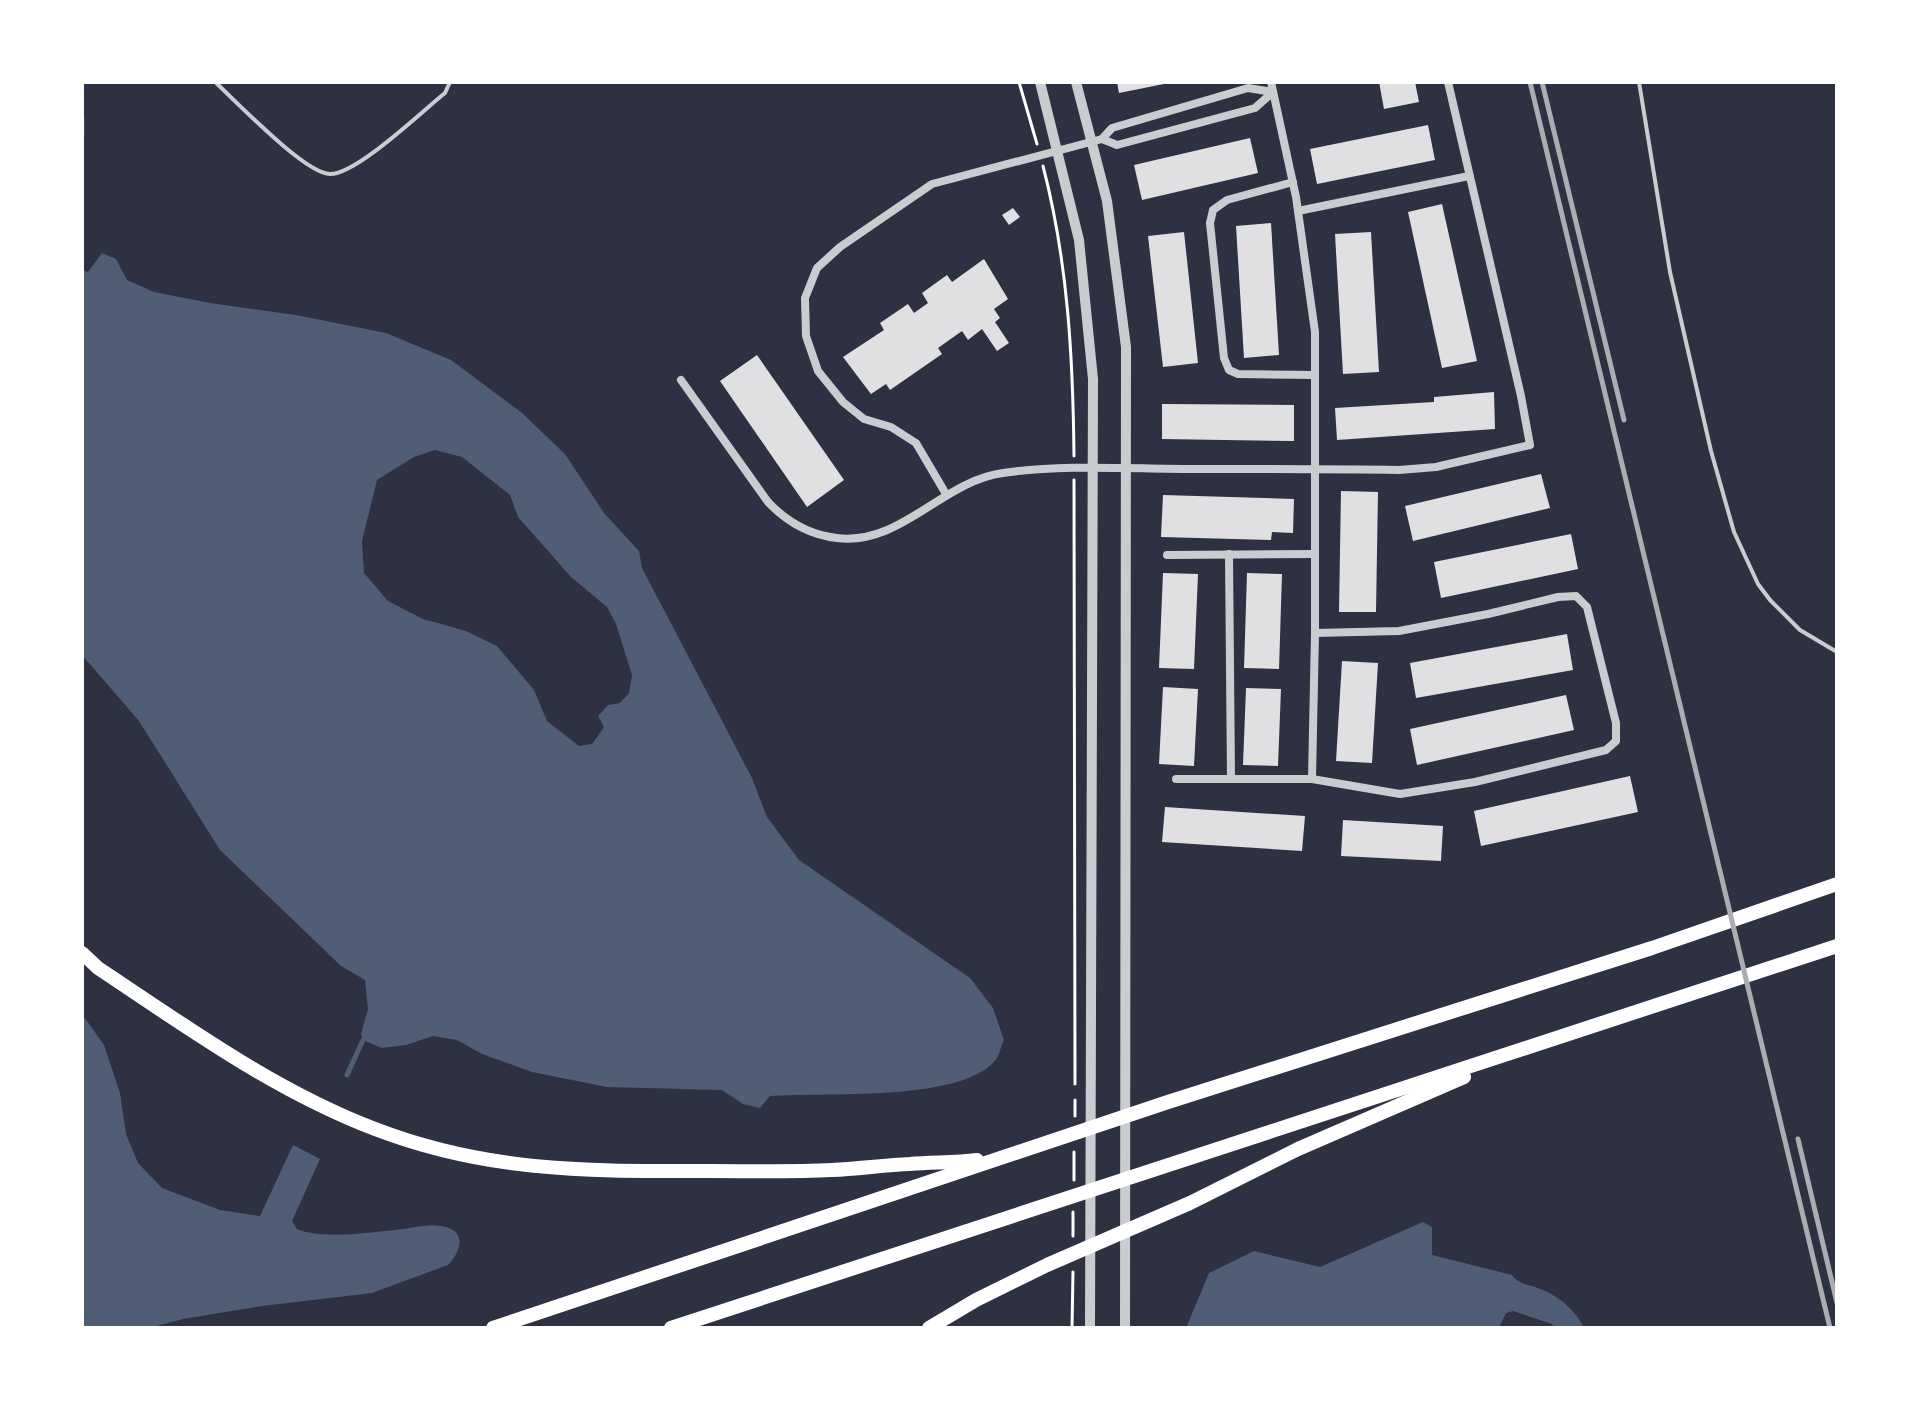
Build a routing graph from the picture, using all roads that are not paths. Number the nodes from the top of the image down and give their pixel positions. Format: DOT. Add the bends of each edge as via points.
graph roads {
  1 [pos="215,82"];
  2 [pos="450,82"];
  3 [pos="1040,82"];
  4 [pos="1076,82"];
  5 [pos="1448,82"];
  6 [pos="1639,82"];
  7 [pos="1272,87"];
  8 [pos="1097,140"];
  9 [pos="1059,152"];
  10 [pos="1469,176"];
  11 [pos="1293,182"];
  12 [pos="1298,211"];
  13 [pos="1315,375"];
  14 [pos="681,380"];
  15 [pos="1128,468"];
  16 [pos="1315,468"];
  17 [pos="1093,469"];
  18 [pos="946,494"];
  19 [pos="1229,554"];
  20 [pos="1315,554"];
  21 [pos="1167,555"];
  22 [pos="1315,633"];
  23 [pos="1837,652"];
  24 [pos="1231,778"];
  25 [pos="1176,779"];
  26 [pos="1312,779"];
  27 [pos="1837,884"];
  28 [pos="1837,946"];
  29 [pos="82,955"];
  30 [pos="1542,1043"];
  31 [pos="1005,1156"];
  32 [pos="976,1300"];
  33 [pos="493,1328"];
  34 [pos="671,1328"];
  35 [pos="917,1328"];
  36 [pos="929,1328"];
  37 [pos="1090,1328"];
  38 [pos="1125,1328"];
  1 -- 2 [label="lane" via="307,167 330,174 355,166 445,93"];
  3 -- 9 [label="street"];
  4 -- 8 [label="street"];
  5 -- 10 [label="street"];
  6 -- 23 [label="lane" via="1676,301 1734,532 1770,600 1800,630"];
  7 -- 8 [label="street" via="1248,88 1112,128"];
  7 -- 8 [label="street" via="1255,108 1117,145"];
  7 -- 11 [label="street"];
  8 -- 9 [label="street"];
  8 -- 15 [label="street" via="1126,347"];
  9 -- 17 [label="street" via="1088,306"];
  9 -- 18 [label="street" via="932,184 912,195 817,268 805,298 806,336 818,371 864,419 891,427 916,443"];
  10 -- 12 [label="street"];
  10 -- 16 [label="street" via="1530,445 1436,467"];
  11 -- 12 [label="street"];
  11 -- 13 [label="street" via="1227,200 1213,210 1224,358 1229,370 1238,374"];
  12 -- 13 [label="street" via="1315,332"];
  13 -- 16 [label="street"];
  14 -- 18 [label="street" via="768,502 785,519 806,529 837,538 893,529"];
  15 -- 16 [label="street"];
  15 -- 17 [label="street"];
  15 -- 38 [label="street"];
  16 -- 20 [label="street"];
  17 -- 18 [label="street" via="979,477"];
  17 -- 37 [label="street"];
  19 -- 20 [label="street"];
  19 -- 21 [label="street"];
  19 -- 24 [label="street"];
  20 -- 22 [label="street"];
  22 -- 26 [label="street"];
  22 -- 26 [label="street" via="1399,631 1576,596 1587,607 1616,741 1606,750 1519,772 1400,794"];
  24 -- 25 [label="street"];
  24 -- 26 [label="street"];
  27 -- 31 [label="highway"];
  28 -- 30 [label="highway"];
  29 -- 31 [label="highway" via="225,1052 325,1108 431,1148 481,1160 592,1171 768,1171"];
  30 -- 32 [label="highway" via="1298,1149"];
  30 -- 34 [label="highway"];
  31 -- 33 [label="highway"];
  32 -- 35 [label="highway"];
  32 -- 36 [label="highway"];
}
